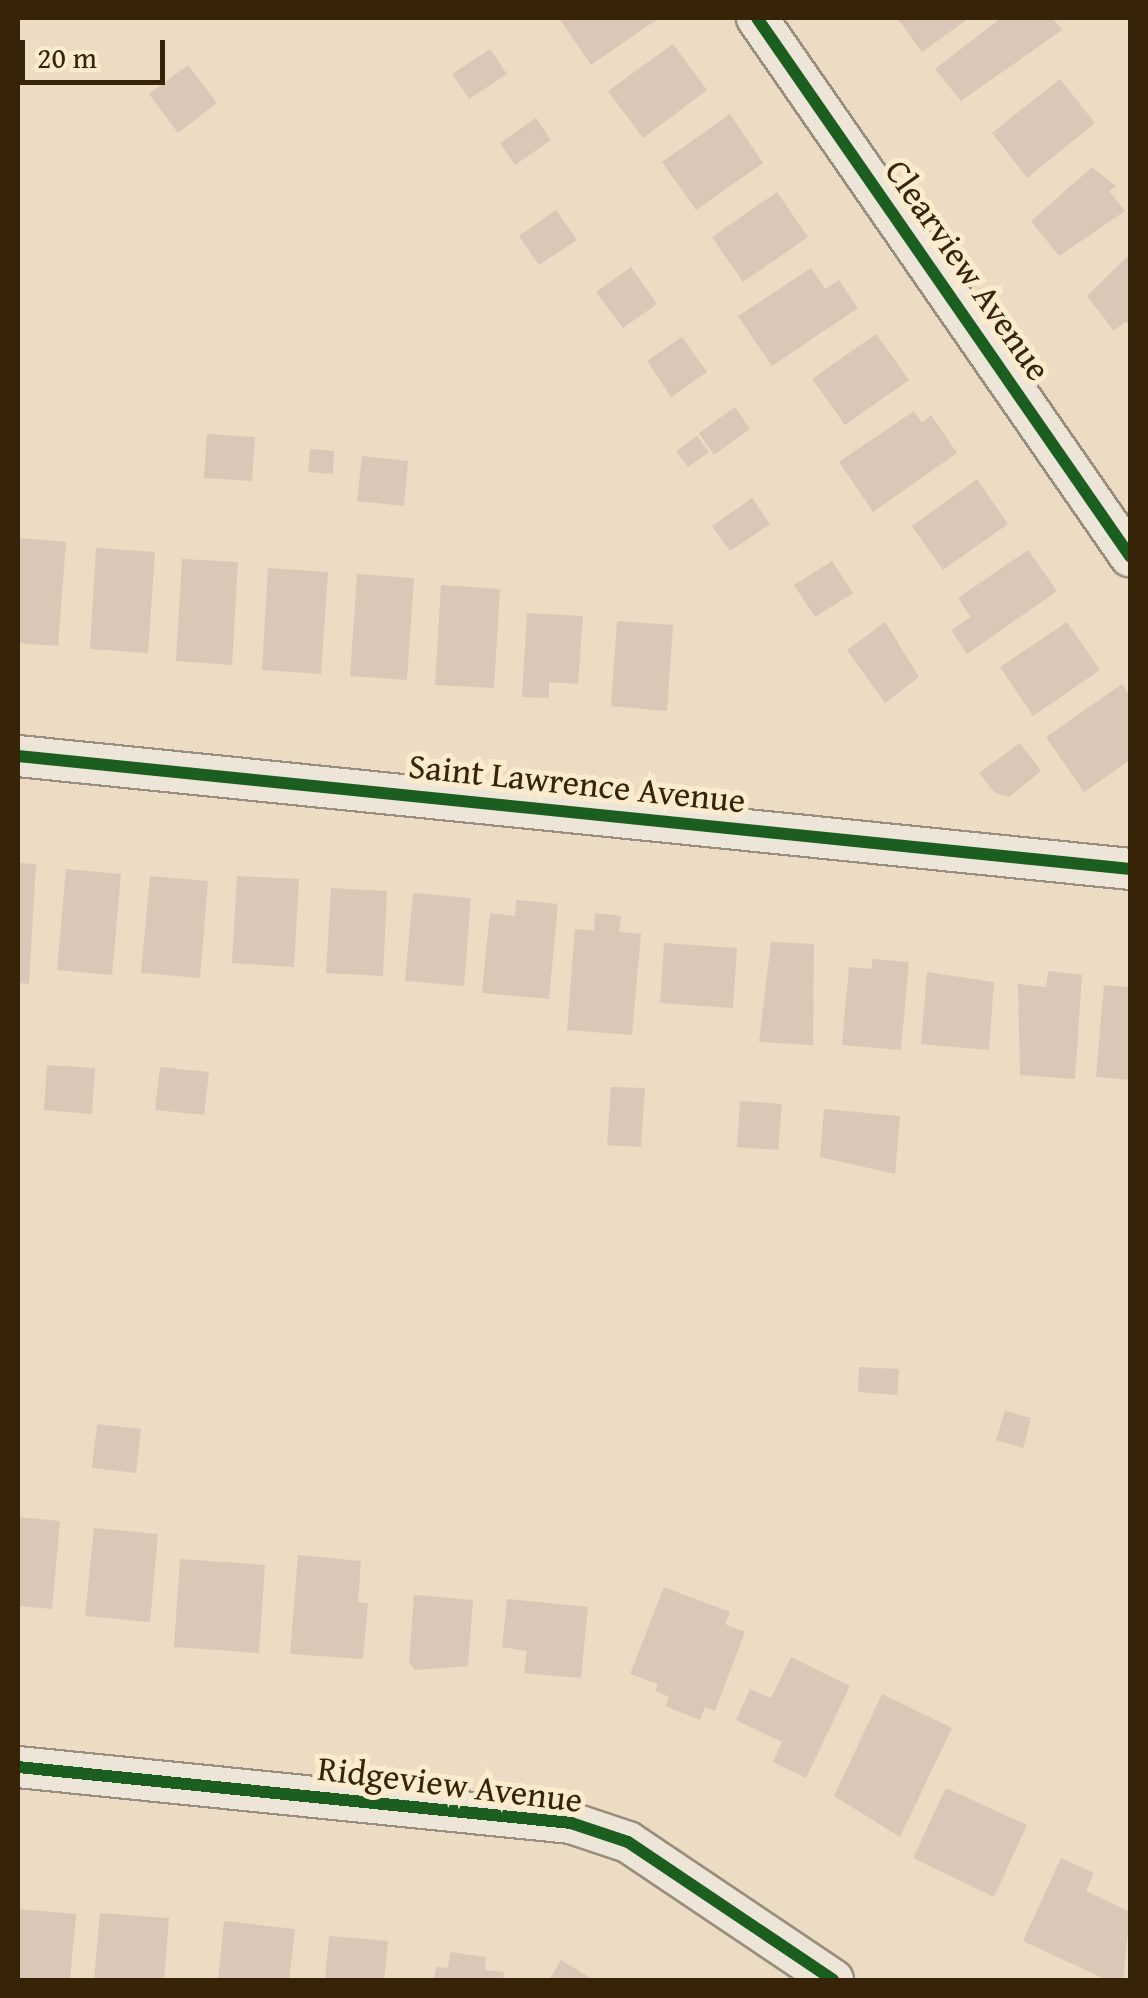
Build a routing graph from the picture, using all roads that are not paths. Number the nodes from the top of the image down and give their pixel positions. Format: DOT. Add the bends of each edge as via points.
graph roads {
  1 [pos="757,18"];
  2 [pos="1130,556"];
  3 [pos="18,756"];
  4 [pos="1130,868"];
  5 [pos="18,1767"];
  6 [pos="833,1980"];
  1 -- 2 [label="street, Clearview Avenue"];
  3 -- 4 [label="street, Saint Lawrence Avenue"];
  5 -- 6 [label="street, Ridgeview Avenue" via="571,1823 628,1842"];
}
